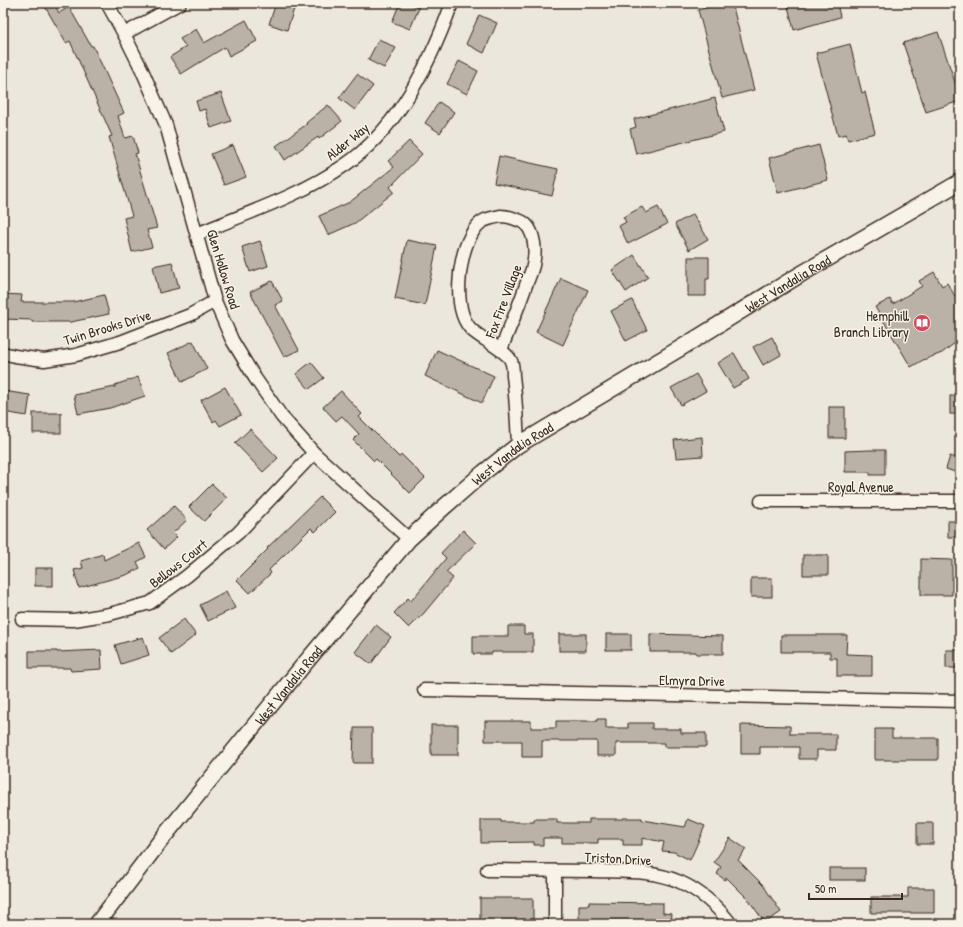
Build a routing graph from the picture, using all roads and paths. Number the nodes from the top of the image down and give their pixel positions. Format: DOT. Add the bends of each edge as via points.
graph roads {
  1 [pos="107,3"];
  2 [pos="180,3"];
  3 [pos="452,3"];
  4 [pos="124,34"];
  5 [pos="960,182"];
  6 [pos="197,234"];
  7 [pos="215,301"];
  8 [pos="501,350"];
  9 [pos="3,352"];
  10 [pos="518,445"];
  11 [pos="314,453"];
  12 [pos="761,501"];
  13 [pos="960,501"];
  14 [pos="409,539"];
  15 [pos="22,619"];
  16 [pos="424,690"];
  17 [pos="960,701"];
  18 [pos="487,870"];
  19 [pos="555,870"];
  20 [pos="97,924"];
  21 [pos="555,924"];
  22 [pos="731,924"];
  1 -- 4 [label="street, Glen Hollow Road"];
  2 -- 4 [label="street"];
  3 -- 6 [label="street, Alder Way" via="425,68 378,137 346,164 302,191"];
  4 -- 6 [label="street, Glen Hollow Road" via="166,125"];
  5 -- 10 [label="main road, West Vandalia Road" via="801,274"];
  6 -- 7 [label="street, Glen Hollow Road"];
  7 -- 9 [label="street, Twin Brooks Drive" via="190,315 120,342 76,355 44,360"];
  7 -- 11 [label="street, Glen Hollow Road" via="232,340 255,378 282,417"];
  8 -- 8 [label="street, Fox Fire Village" via="471,330 462,315 460,278 467,243 475,228 486,219 504,216 523,221 531,231 534,260"];
  8 -- 10 [label="street, Fox Fire Village" via="511,360 516,394"];
  10 -- 14 [label="main road, West Vandalia Road"];
  11 -- 14 [label="street, Glen Hollow Road"];
  11 -- 15 [label="street, Bellows Court" via="238,533 150,603 110,614 74,620"];
  12 -- 13 [label="street, Royal Avenue"];
  14 -- 20 [label="main road, West Vandalia Road" via="161,840"];
  16 -- 17 [label="street, Elmyra Drive"];
  18 -- 19 [label="street, Triston Drive"];
  19 -- 21 [label="street"];
  19 -- 22 [label="street, Triston Drive" via="652,874 680,882 718,907"];
}
